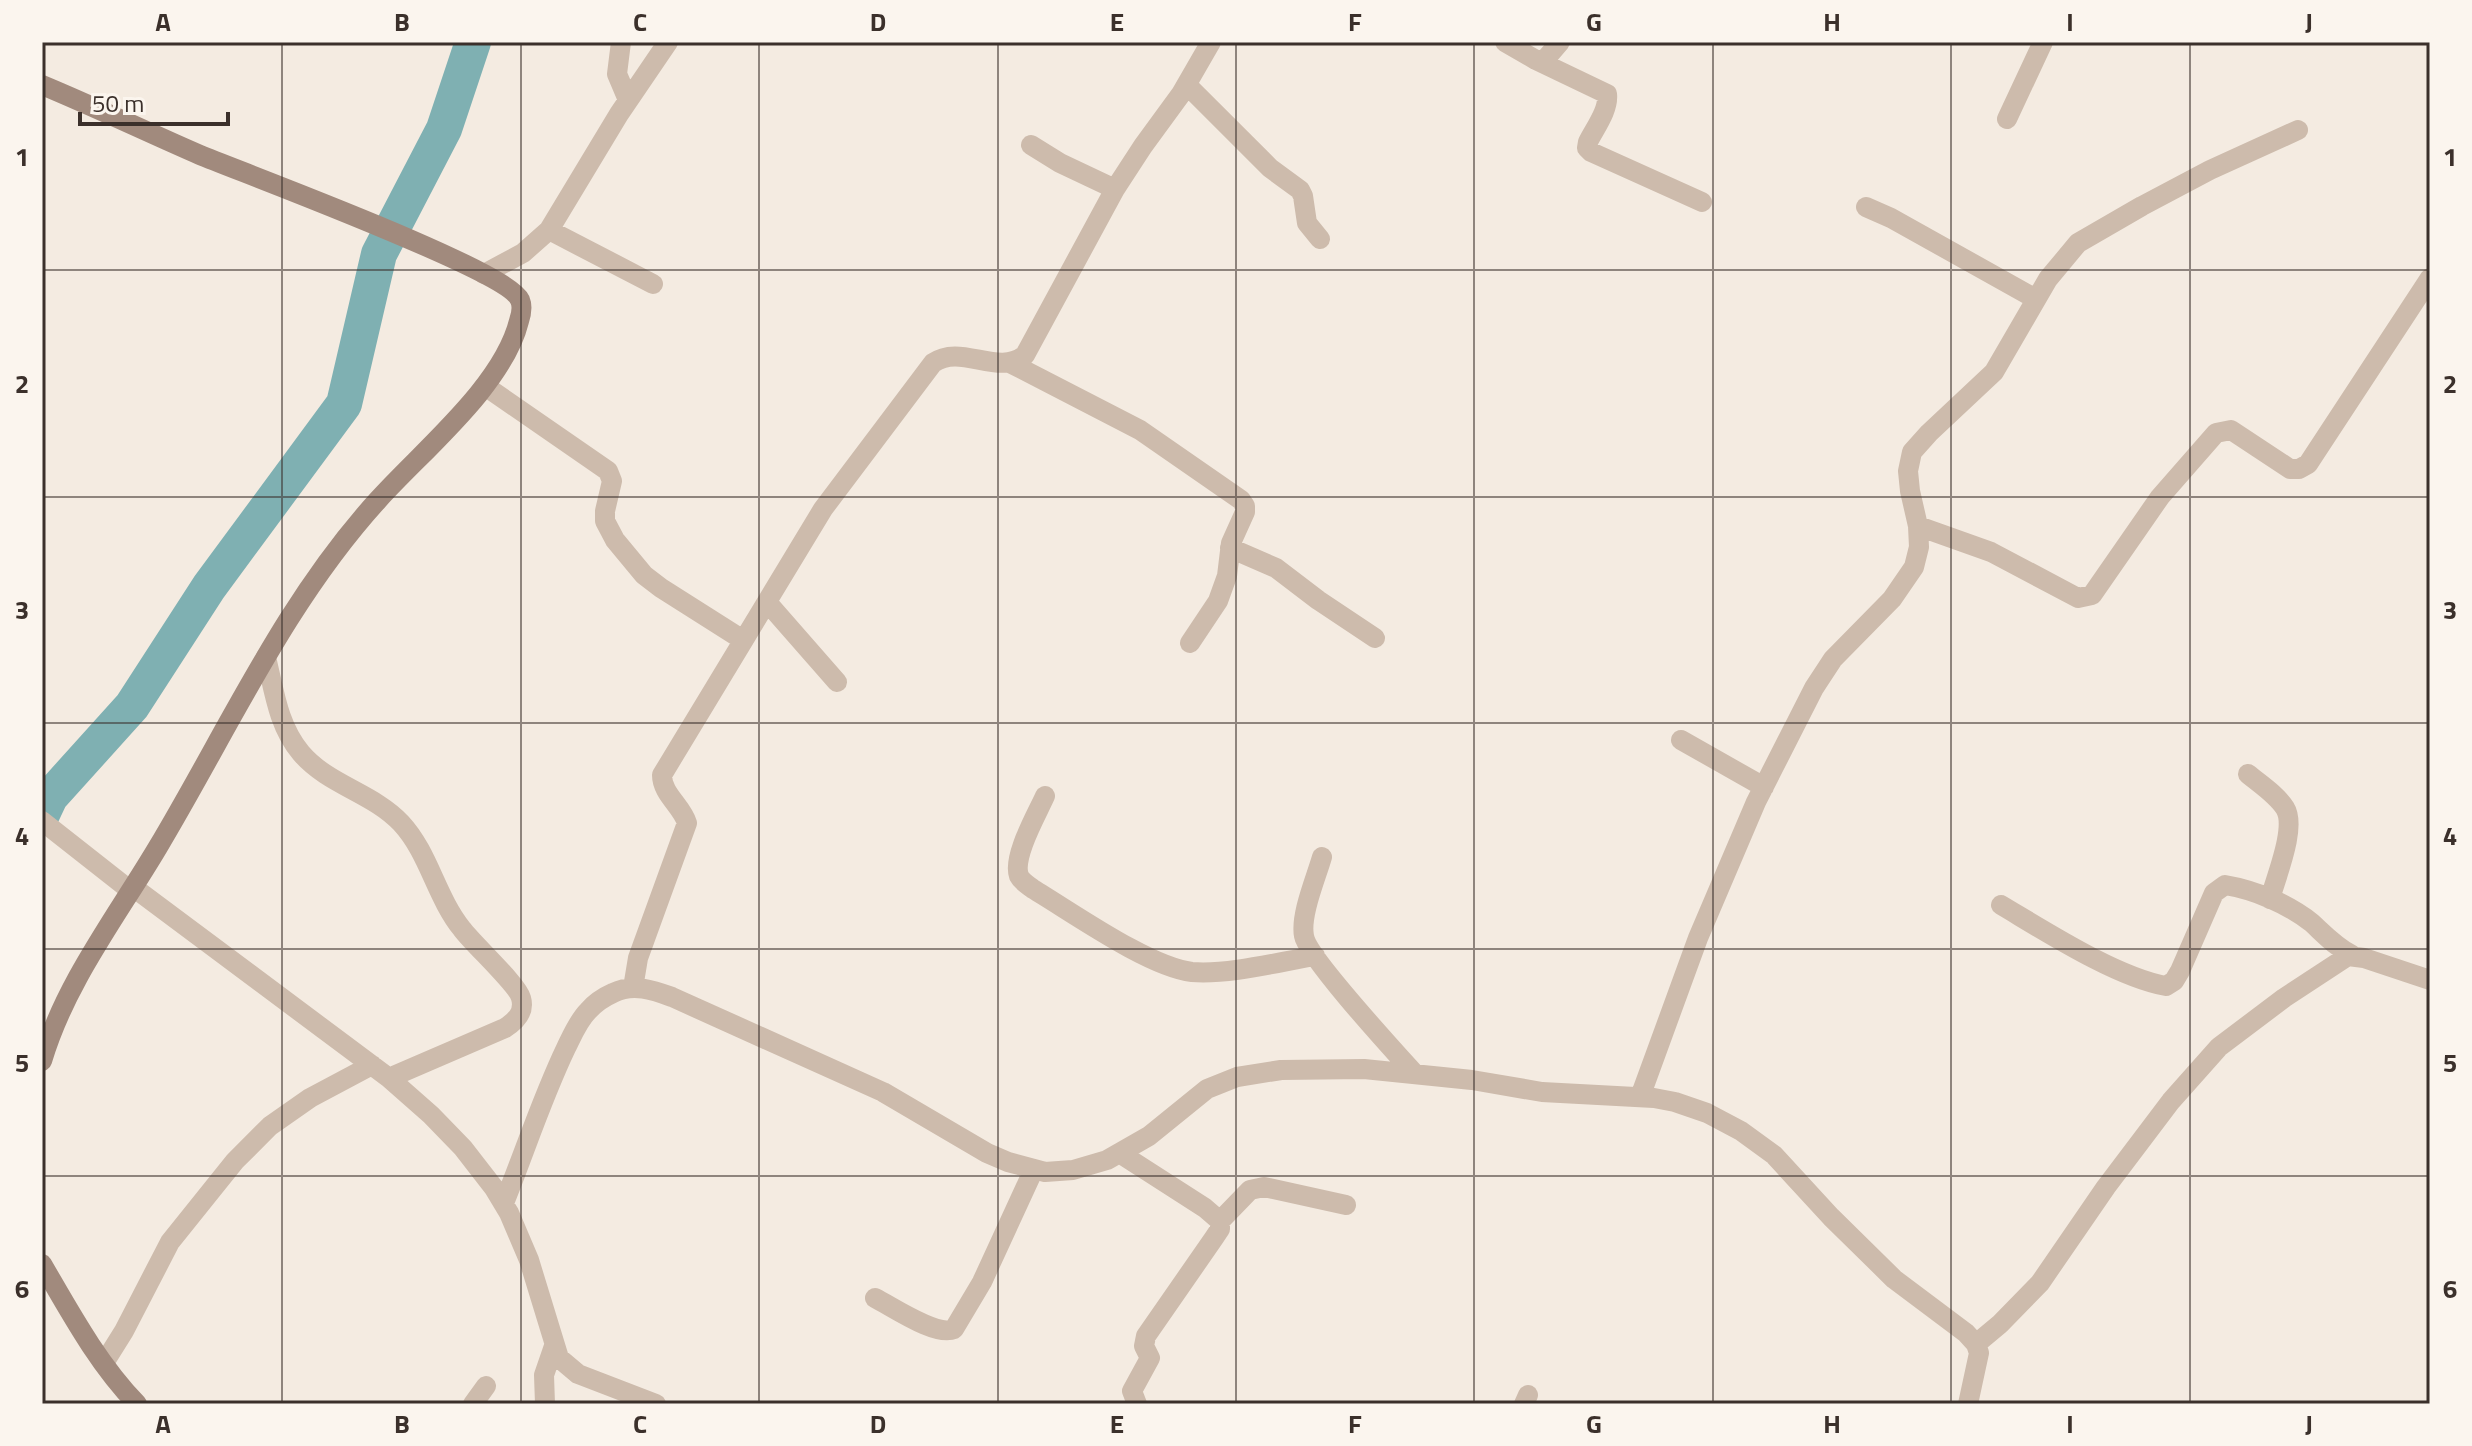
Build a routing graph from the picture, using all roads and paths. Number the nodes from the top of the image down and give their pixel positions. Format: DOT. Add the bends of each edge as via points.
graph roads {
  1 [pos="621,42"];
  2 [pos="668,42"];
  3 [pos="1211,42"];
  4 [pos="1505,42"];
  5 [pos="1560,42"];
  6 [pos="2043,42"];
  7 [pos="1542,63"];
  8 [pos="42,85"];
  9 [pos="1187,85"];
  10 [pos="628,100"];
  11 [pos="2007,119"];
  12 [pos="2298,130"];
  13 [pos="1031,145"];
  14 [pos="1115,189"];
  15 [pos="1702,202"];
  16 [pos="1866,207"];
  17 [pos="549,230"];
  18 [pos="1320,239"];
  19 [pos="484,274"];
  20 [pos="2430,278"];
  21 [pos="653,284"];
  22 [pos="2036,299"];
  23 [pos="1010,363"];
  24 [pos="485,386"];
  25 [pos="1918,526"];
  26 [pos="1230,548"];
  27 [pos="767,602"];
  28 [pos="1375,638"];
  29 [pos="743,640"];
  30 [pos="1190,643"];
  31 [pos="266,657"];
  32 [pos="837,682"];
  33 [pos="1681,740"];
  34 [pos="2248,774"];
  35 [pos="1764,787"];
  36 [pos="1045,796"];
  37 [pos="43,822"];
  38 [pos="1322,857"];
  39 [pos="132,889"];
  40 [pos="2270,899"];
  41 [pos="2001,905"];
  42 [pos="2352,955"];
  43 [pos="1315,956"];
  44 [pos="2430,980"];
  45 [pos="633,988"];
  46 [pos="42,1061"];
  47 [pos="380,1072"];
  48 [pos="1414,1073"];
  49 [pos="1640,1097"];
  50 [pos="1121,1154"];
  51 [pos="1034,1169"];
  52 [pos="504,1203"];
  53 [pos="1346,1205"];
  54 [pos="1220,1221"];
  55 [pos="42,1264"];
  56 [pos="875,1298"];
  57 [pos="1976,1344"];
  58 [pos="554,1346"];
  59 [pos="104,1363"];
  60 [pos="486,1386"];
  61 [pos="137,1404"];
  62 [pos="473,1404"];
  63 [pos="545,1404"];
  64 [pos="656,1404"];
  65 [pos="1137,1404"];
  66 [pos="1968,1404"];
  1 -- 10 [label="street" via="617,74"];
  2 -- 10 [label="street"];
  3 -- 9 [label="street"];
  4 -- 7 [label="street"];
  5 -- 7 [label="street"];
  6 -- 11 [label="street"];
  7 -- 15 [label="street" via="1607,94 1605,110 1588,142 1591,152"];
  8 -- 19 [label="main road"];
  9 -- 14 [label="street"];
  9 -- 18 [label="street" via="1270,168 1300,190 1307,223"];
  10 -- 17 [label="street"];
  12 -- 22 [label="street" via="2210,170 2087,237 2055,269"];
  13 -- 14 [label="street"];
  14 -- 23 [label="street" via="1030,347"];
  16 -- 22 [label="street"];
  17 -- 19 [label="street" via="523,253"];
  17 -- 21 [label="street"];
  19 -- 24 [label="main road" via="515,293 522,307 511,346"];
  20 -- 25 [label="street" via="2308,464 2290,469 2231,430 2216,433 2160,497 2092,595 2078,598 1991,552"];
  22 -- 25 [label="street" via="1994,372 1912,452 1908,471"];
  23 -- 26 [label="street" via="1140,430 1241,500 1245,512"];
  23 -- 27 [label="street" via="949,355 933,363 823,509"];
  24 -- 29 [label="street" via="608,471 612,481 605,521 615,540 644,575"];
  24 -- 31 [label="main road" via="355,526"];
  25 -- 35 [label="street" via="1919,547 1907,579 1833,659"];
  26 -- 28 [label="street" via="1276,568"];
  26 -- 30 [label="street" via="1223,590"];
  27 -- 29 [label="street"];
  27 -- 32 [label="street"];
  29 -- 45 [label="street" via="662,775 687,823 638,958"];
  31 -- 39 [label="main road"];
  31 -- 47 [label="street" via="281,719 294,744 313,765 399,821 454,919 522,999 519,1016 505,1028"];
  33 -- 35 [label="street"];
  34 -- 40 [label="street" via="2279,801 2290,820"];
  35 -- 49 [label="street" via="1698,938"];
  36 -- 43 [label="street" via="1023,845 1018,874 1033,889 1141,953 1191,972"];
  37 -- 39 [label="street"];
  38 -- 43 [label="street" via="1304,927"];
  39 -- 46 [label="main road" via="70,992"];
  39 -- 47 [label="street"];
  40 -- 41 [label="street" via="2229,886 2217,889 2180,971 2166,986 2109,964"];
  40 -- 42 [label="street"];
  42 -- 44 [label="street"];
  42 -- 57 [label="street" via="2219,1047 2162,1113 2040,1283"];
  43 -- 48 [label="street"];
  45 -- 51 [label="street" via="672,997 831,1067 987,1153"];
  45 -- 52 [label="street" via="598,1002 578,1025"];
  47 -- 52 [label="street" via="463,1148"];
  47 -- 59 [label="street" via="310,1098 270,1126 235,1161 170,1242"];
  48 -- 49 [label="street" via="1542,1092"];
  48 -- 50 [label="street" via="1281,1070 1237,1077 1207,1089"];
  49 -- 57 [label="street" via="1707,1113 1774,1155 1894,1279"];
  50 -- 51 [label="street" via="1073,1170"];
  50 -- 54 [label="street"];
  51 -- 56 [label="street" via="982,1282 954,1329 932,1328"];
  52 -- 58 [label="street" via="529,1260"];
  53 -- 54 [label="street" via="1264,1187 1250,1190"];
  54 -- 65 [label="street" via="1220,1229 1146,1336 1150,1358 1132,1391"];
  55 -- 59 [label="main road"];
  57 -- 66 [label="street" via="1979,1353"];
  58 -- 63 [label="street" via="544,1375"];
  58 -- 64 [label="street" via="564,1364 578,1374"];
  59 -- 61 [label="main road"];
  60 -- 62 [label="street"];
}
